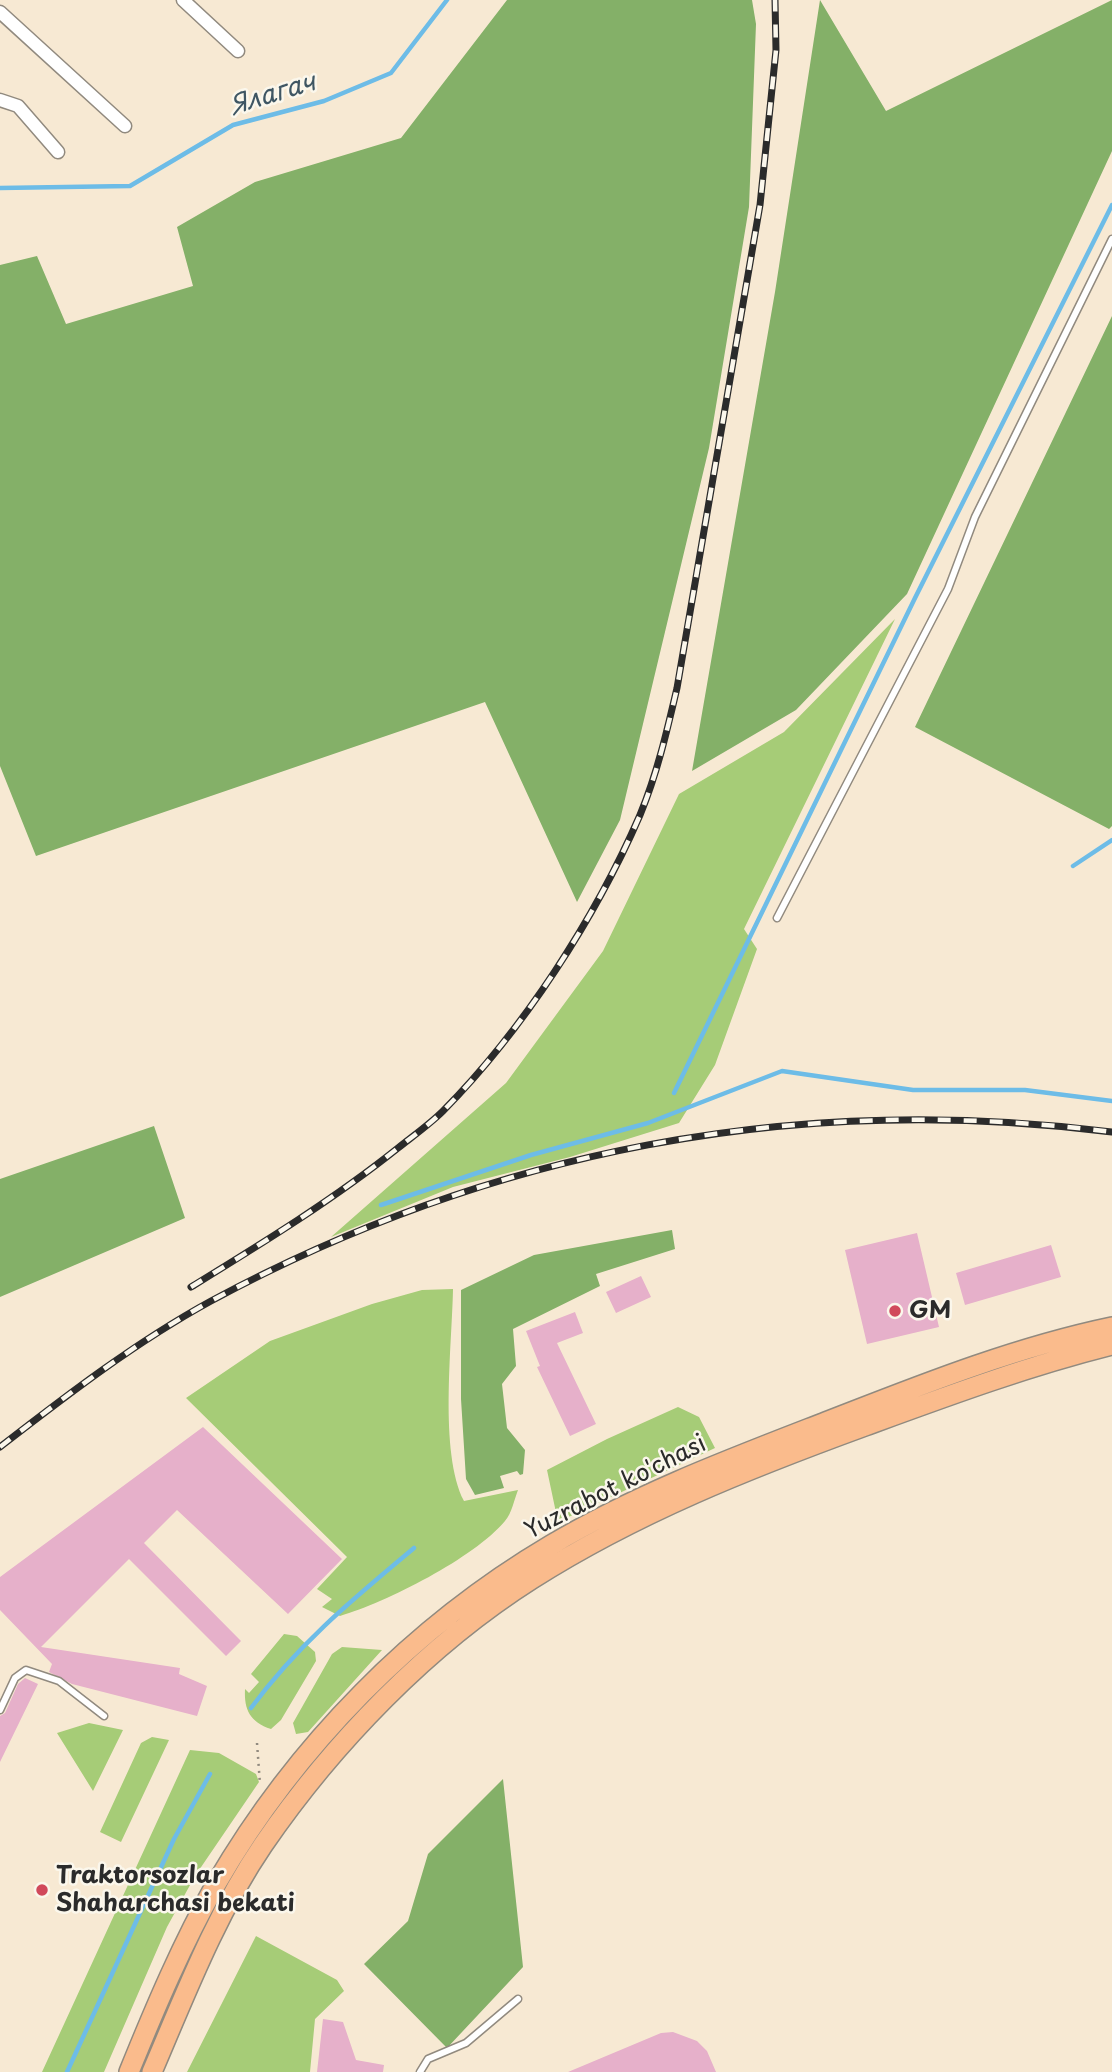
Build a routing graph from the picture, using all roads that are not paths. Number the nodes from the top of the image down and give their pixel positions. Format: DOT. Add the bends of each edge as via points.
graph roads {
  1 [pos="183,0"];
  2 [pos="0,12"];
  3 [pos="238,51"];
  4 [pos="0,100"];
  5 [pos="125,126"];
  6 [pos="58,152"];
  7 [pos="1112,239"];
  8 [pos="777,918"];
  9 [pos="1112,1327"];
  10 [pos="1112,1345"];
  11 [pos="0,1710"];
  12 [pos="104,1716"];
  13 [pos="298,1764"];
  14 [pos="313,1779"];
  15 [pos="518,2000"];
  16 [pos="129,2072"];
  17 [pos="152,2072"];
  18 [pos="420,2072"];
  1 -- 3 [label="street"];
  2 -- 5 [label="street"];
  4 -- 6 [label="street" via="18,106"];
  7 -- 8 [label="lane" via="975,517 948,589"];
  9 -- 13 [label="main road, Yuzrabot ko'chasi" via="960,1370 722,1462 603,1517 522,1563 447,1618 371,1686"];
  10 -- 14 [label="main road, Yuzrabot ko'chasi" via="991,1381 835,1437 607,1535 520,1587 446,1645"];
  11 -- 12 [label="lane" via="15,1678 26,1670 59,1681"];
  13 -- 14 [label="main road"];
  13 -- 16 [label="main road, Yuzrabot ko'chasi" via="258,1816 215,1886 167,1980"];
  14 -- 17 [label="main road, Yuzrabot ko'chasi" via="261,1848 234,1895"];
  15 -- 18 [label="lane" via="466,2043 428,2059"];
}
